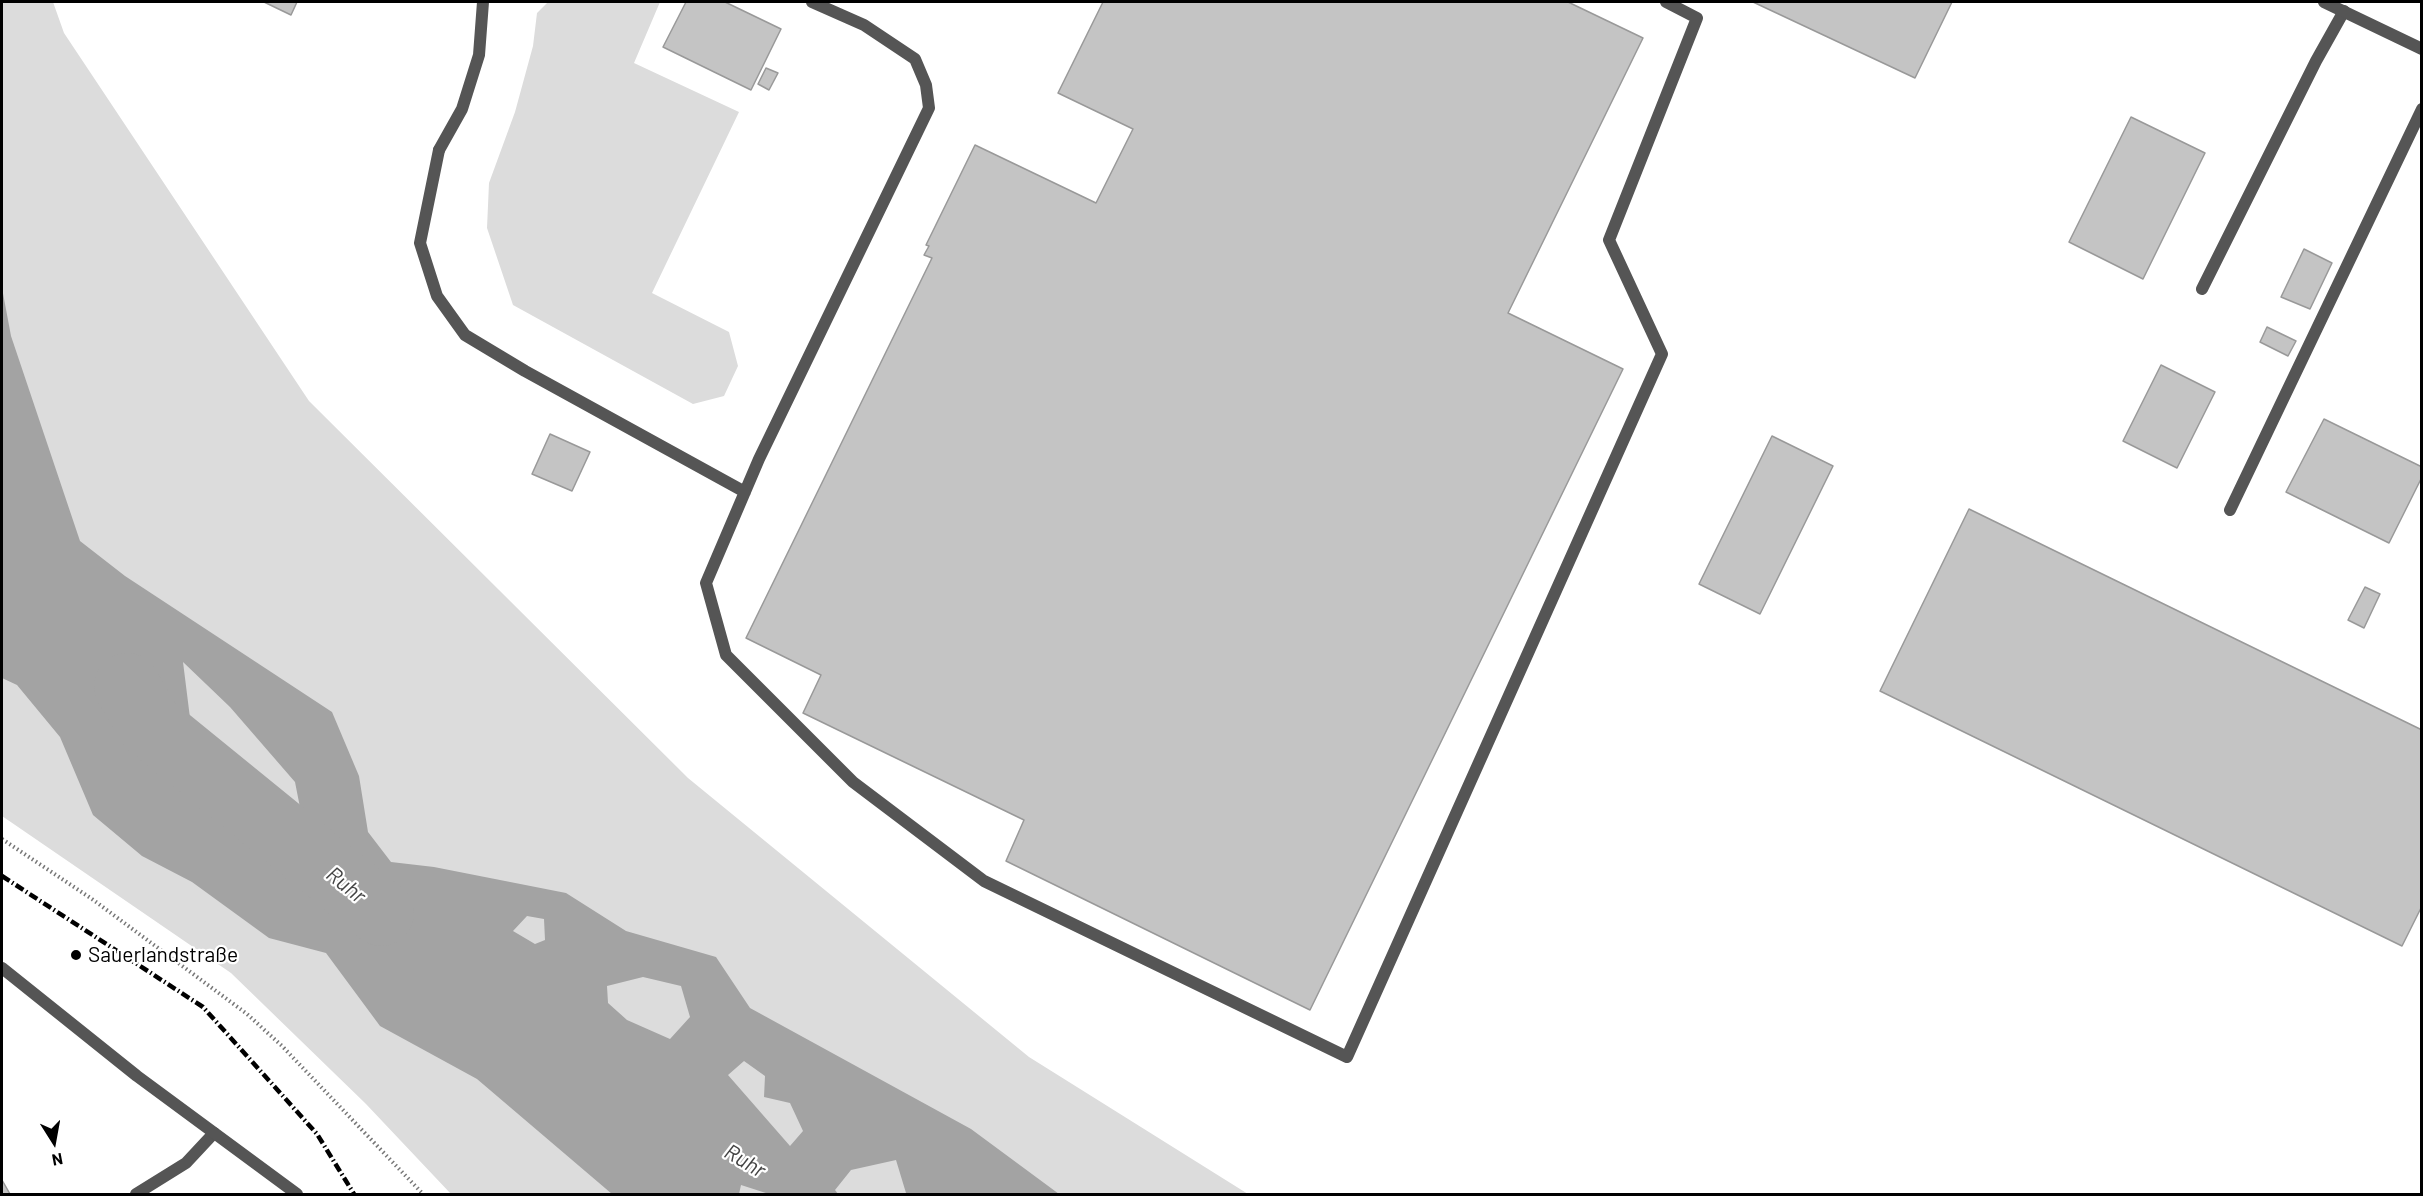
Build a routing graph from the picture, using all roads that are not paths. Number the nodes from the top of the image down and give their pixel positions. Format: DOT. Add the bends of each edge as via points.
graph roads {
  1 [pos="483,2"];
  2 [pos="812,2"];
  3 [pos="1666,2"];
  4 [pos="2324,2"];
  5 [pos="2344,11"];
  6 [pos="2421,49"];
  7 [pos="2421,109"];
  8 [pos="2202,289"];
  9 [pos="745,492"];
  10 [pos="2230,510"];
  11 [pos="2,968"];
  12 [pos="214,1133"];
  13 [pos="136,1194"];
  14 [pos="297,1194"];
  1 -- 9 [label="street" via="479,55 462,109 439,150 420,243 437,296 465,335"];
  2 -- 9 [label="street" via="864,25 915,59 926,85 929,108"];
  3 -- 9 [label="street" via="1697,18 1609,240 1662,354 1347,1057 984,881 853,782 726,655 706,583"];
  4 -- 5 [label="street"];
  5 -- 6 [label="street"];
  5 -- 8 [label="street"];
  7 -- 10 [label="street"];
  11 -- 12 [label="street"];
  12 -- 13 [label="street" via="186,1163"];
  12 -- 14 [label="street"];
}
